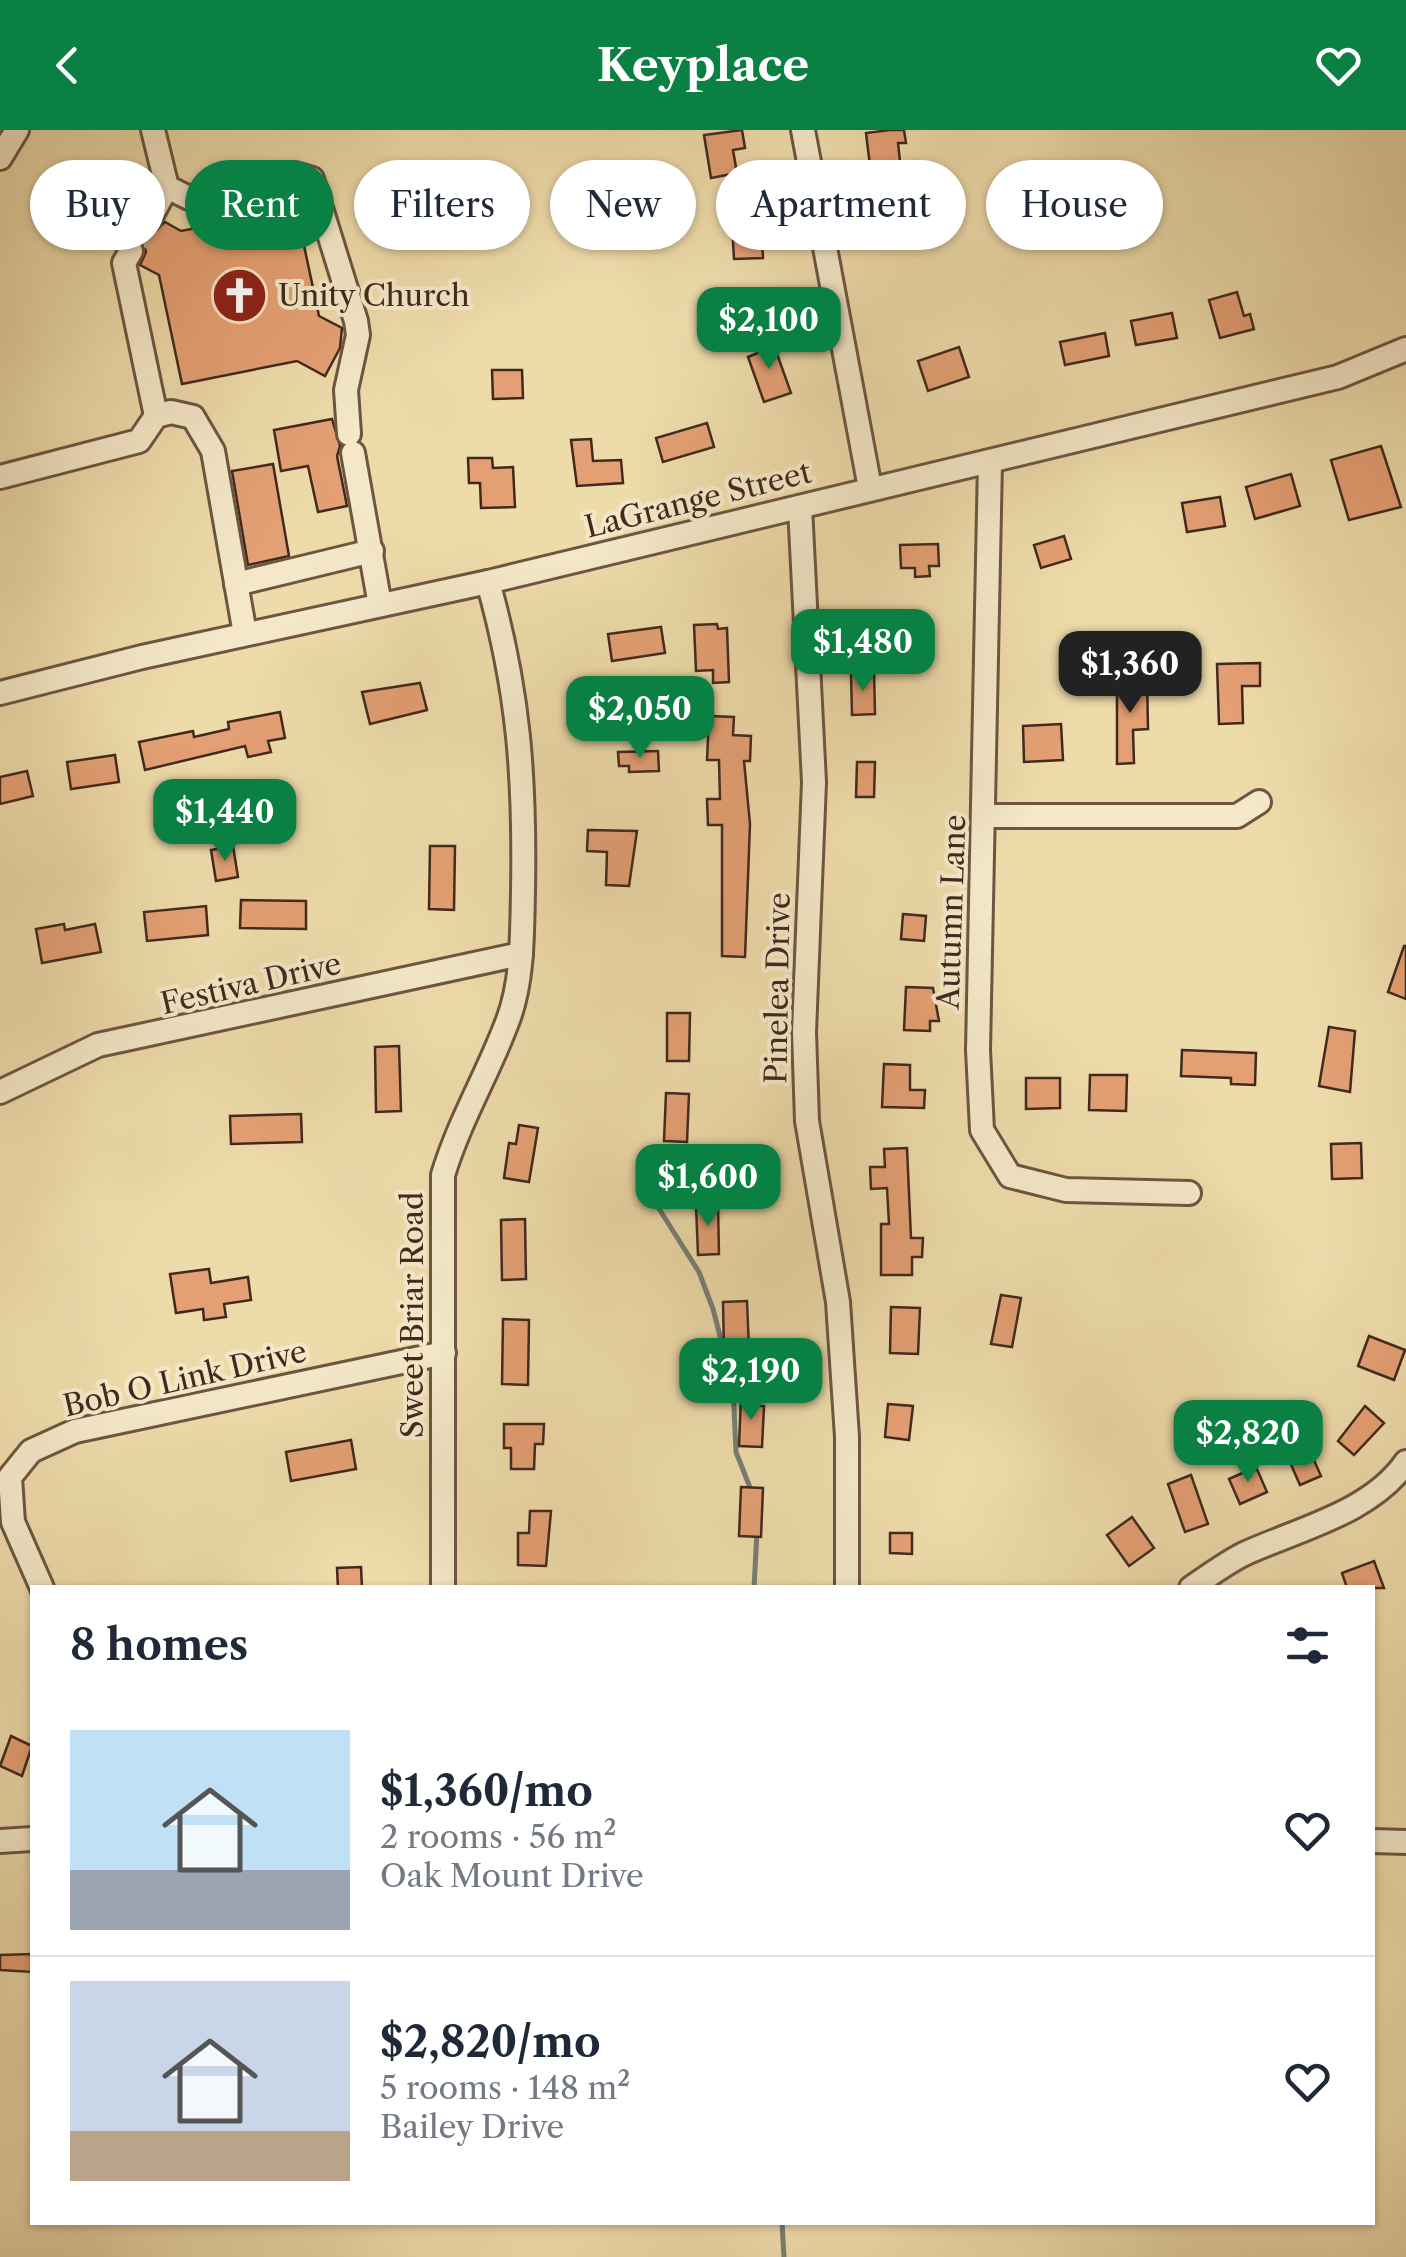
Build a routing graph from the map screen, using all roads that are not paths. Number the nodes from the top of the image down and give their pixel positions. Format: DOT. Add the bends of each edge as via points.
graph roads {
  1 [pos="17,130"];
  2 [pos="803,130"];
  3 [pos="154,133"];
  4 [pos="0,158"];
  5 [pos="168,187"];
  6 [pos="165,192"];
  7 [pos="131,252"];
  8 [pos="1406,348"];
  9 [pos="156,416"];
  10 [pos="990,462"];
  11 [pos="0,477"];
  12 [pos="870,488"];
  13 [pos="800,507"];
  14 [pos="372,552"];
  15 [pos="488,582"];
  16 [pos="236,584"];
  17 [pos="380,605"];
  18 [pos="245,634"];
  19 [pos="0,693"];
  20 [pos="1259,802"];
  21 [pos="986,816"];
  22 [pos="522,954"];
  23 [pos="0,1092"];
  24 [pos="1189,1193"];
  25 [pos="444,1353"];
  26 [pos="1402,1472"];
  27 [pos="41,1585"];
  28 [pos="443,1585"];
  29 [pos="847,1585"];
  30 [pos="1196,1585"];
  31 [pos="30,1839"];
  32 [pos="1375,1842"];
  33 [pos="1406,1842"];
  34 [pos="2,1846"];
  1 -- 4 [label="street"];
  2 -- 12 [label="street"];
  3 -- 5 [label="street"];
  5 -- 6 [label="street"];
  5 -- 14 [label="street" via="189,198 295,174 312,180 356,321 346,390"];
  7 -- 9 [label="street" via="124,263"];
  8 -- 10 [label="street, LaGrange Street" via="1338,377"];
  9 -- 11 [label="street" via="140,442"];
  9 -- 16 [label="street" via="192,417 206,432"];
  10 -- 12 [label="street, LaGrange Street"];
  10 -- 21 [label="street, Autumn Lane"];
  12 -- 13 [label="street, LaGrange Street"];
  13 -- 15 [label="street, LaGrange Street"];
  13 -- 29 [label="street, Pinelea Drive" via="814,782 807,1121 838,1302"];
  14 -- 16 [label="street"];
  14 -- 17 [label="street"];
  15 -- 17 [label="street, LaGrange Street"];
  15 -- 22 [label="street, Sweet Briar Road" via="518,709"];
  16 -- 18 [label="street"];
  17 -- 18 [label="street, LaGrange Street"];
  18 -- 19 [label="street, LaGrange Street"];
  20 -- 21 [label="street" via="1237,816"];
  21 -- 24 [label="street, Autumn Lane" via="978,1050 982,1130 1010,1176 1066,1190"];
  22 -- 23 [label="street, Festiva Drive" via="98,1045"];
  22 -- 25 [label="street, Sweet Briar Road" via="510,1018 459,1121 443,1175"];
  25 -- 27 [label="street, Bob O Link Drive" via="74,1432 31,1451 10,1477 13,1522"];
  25 -- 28 [label="street, Sweet Briar Road"];
  26 -- 30 [label="street" via="1355,1506 1240,1556"];
  31 -- 34 [label="street"];
  32 -- 33 [label="street"];
}
